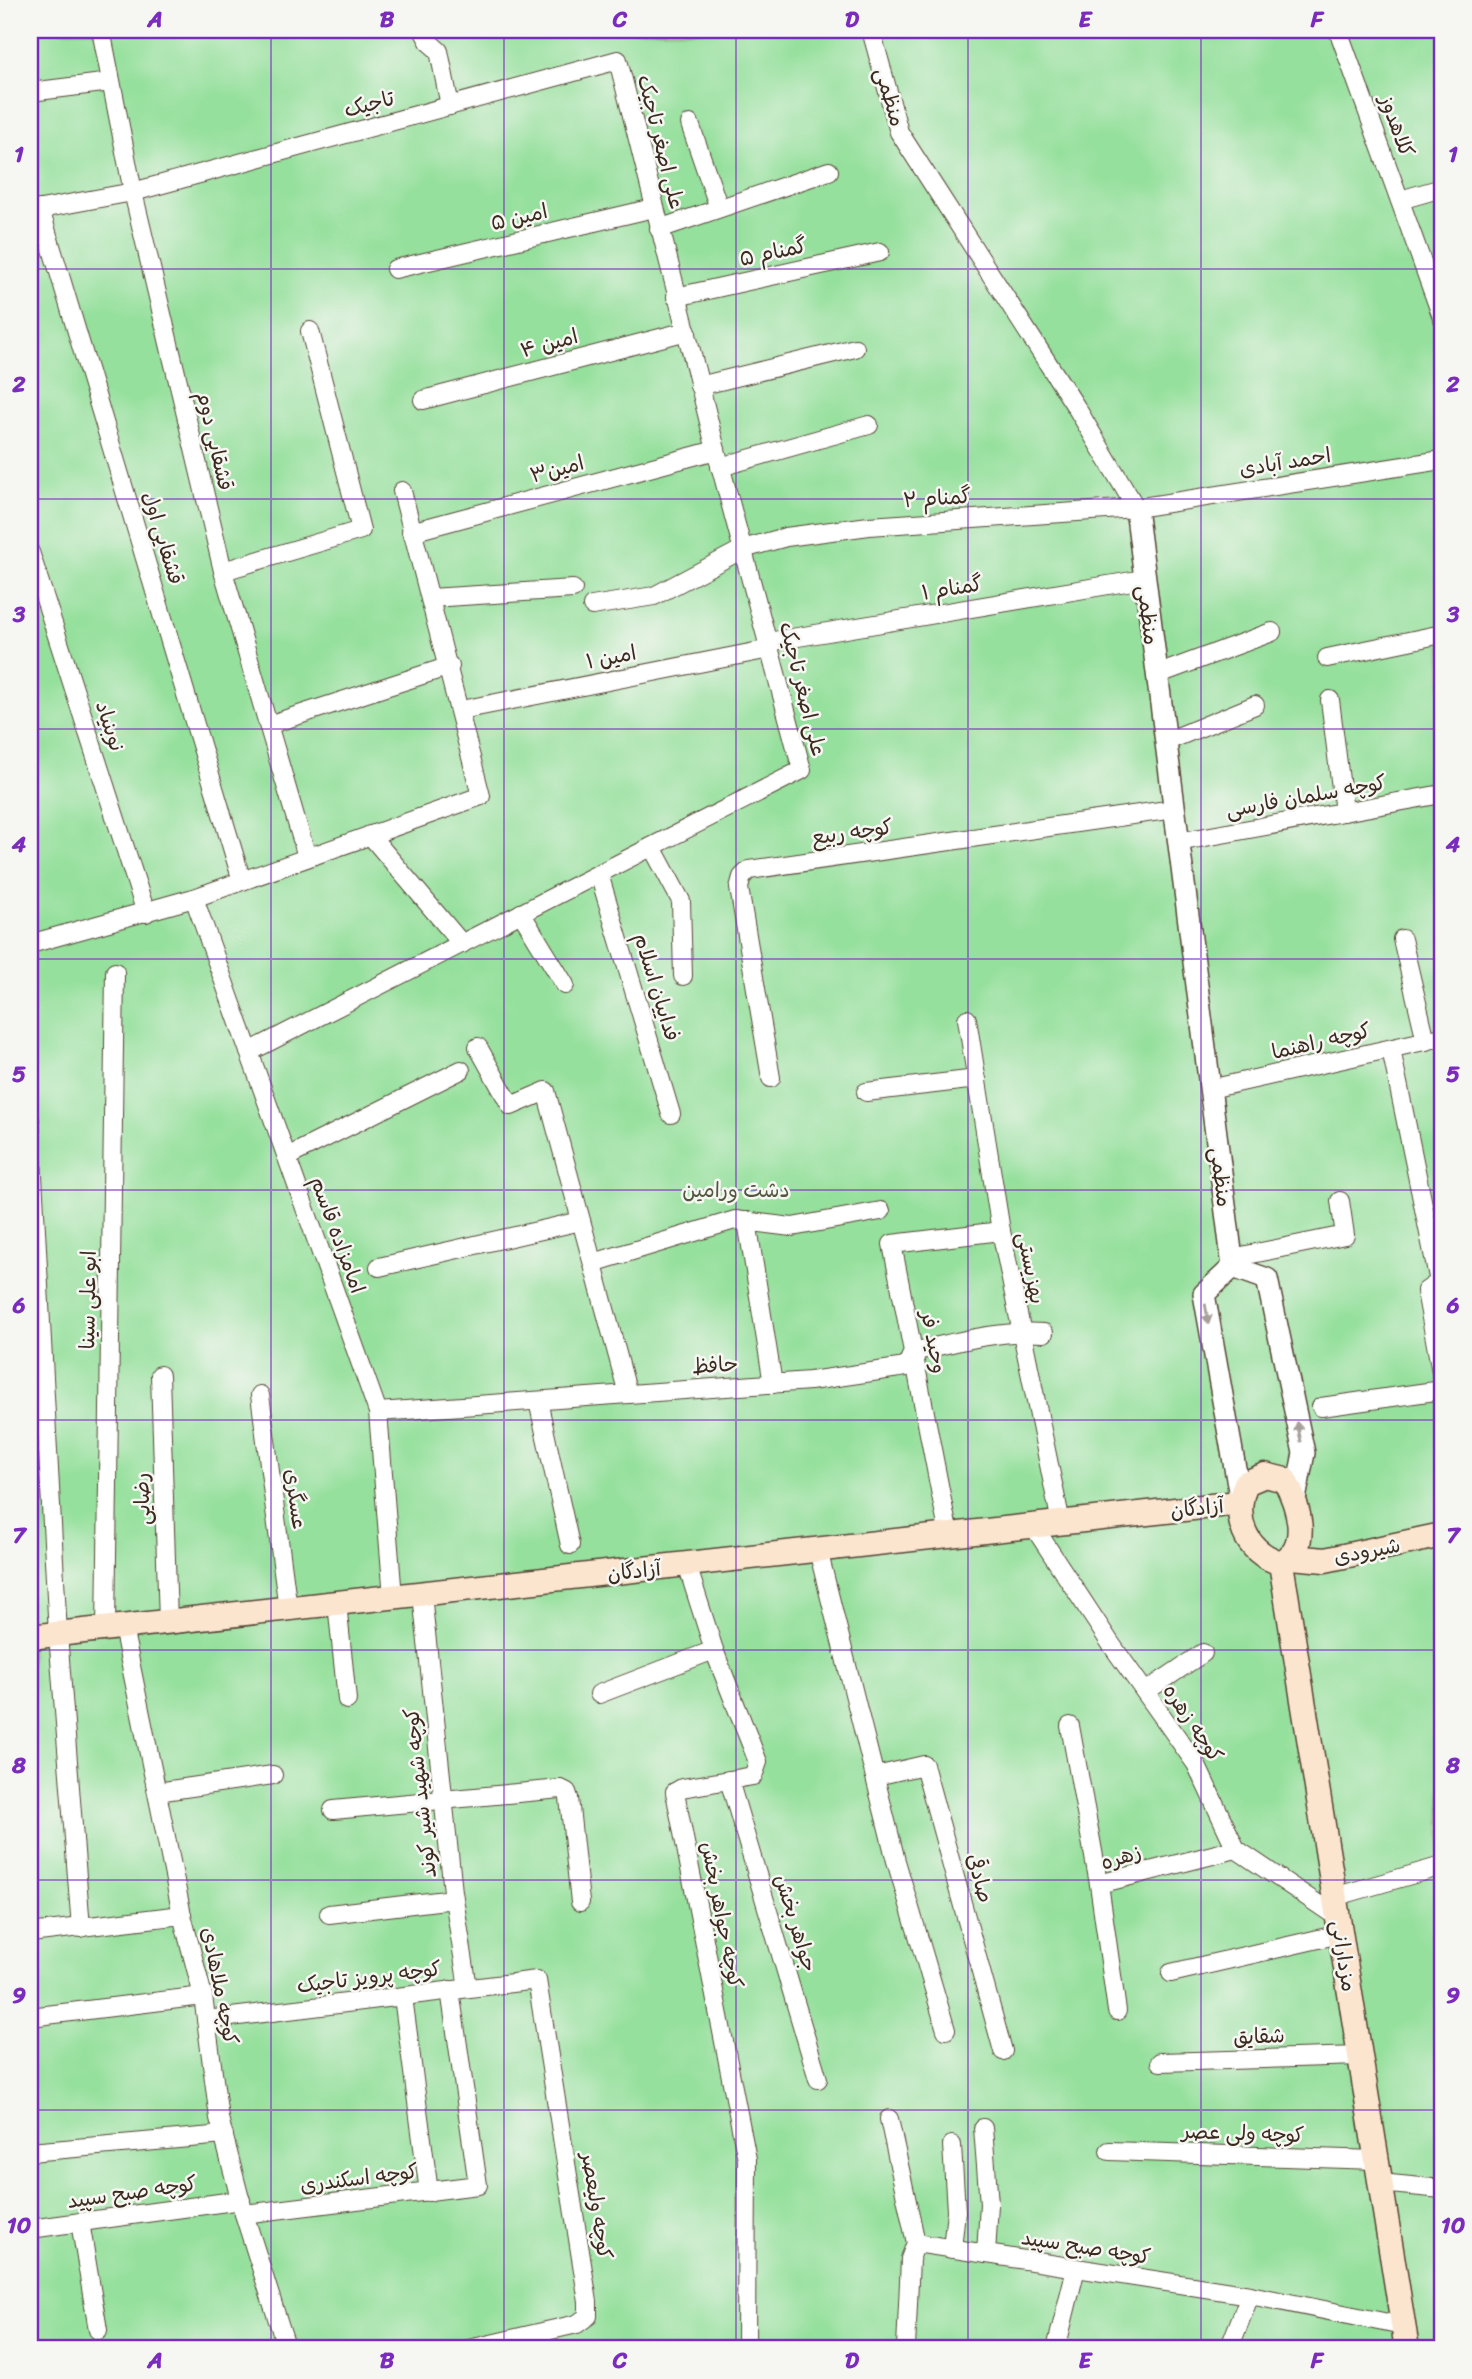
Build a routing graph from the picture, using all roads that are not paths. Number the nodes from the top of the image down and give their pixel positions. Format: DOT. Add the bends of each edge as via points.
graph roads {
  1 [pos="101,30"];
  2 [pos="423,30"];
  3 [pos="871,30"];
  4 [pos="1338,30"];
  5 [pos="618,60"];
  6 [pos="111,82"];
  7 [pos="30,92"];
  8 [pos="450,106"];
  9 [pos="690,124"];
  10 [pos="830,170"];
  11 [pos="1442,188"];
  12 [pos="133,192"];
  13 [pos="1400,200"];
  14 [pos="654,208"];
  15 [pos="719,208"];
  16 [pos="35,210"];
  17 [pos="659,229"];
  18 [pos="880,252"];
  19 [pos="395,269"];
  20 [pos="676,297"];
  21 [pos="1442,317"];
  22 [pos="310,331"];
  23 [pos="687,331"];
  24 [pos="855,348"];
  25 [pos="699,386"];
  26 [pos="424,400"];
  27 [pos="869,425"];
  28 [pos="718,459"];
  29 [pos="1442,460"];
  30 [pos="402,491"];
  31 [pos="1136,508"];
  32 [pos="411,532"];
  33 [pos="743,549"];
  34 [pos="30,552"];
  35 [pos="223,571"];
  36 [pos="1144,579"];
  37 [pos="573,589"];
  38 [pos="430,598"];
  39 [pos="592,606"];
  40 [pos="1272,632"];
  41 [pos="1442,634"];
  42 [pos="769,645"];
  43 [pos="1327,658"];
  44 [pos="450,667"];
  45 [pos="1156,675"];
  46 [pos="1330,701"];
  47 [pos="1255,705"];
  48 [pos="461,710"];
  49 [pos="268,725"];
  50 [pos="1165,742"];
  51 [pos="1442,794"];
  52 [pos="1174,809"];
  53 [pos="1344,812"];
  54 [pos="370,835"];
  55 [pos="1178,842"];
  56 [pos="652,847"];
  57 [pos="307,857"];
  58 [pos="599,874"];
  59 [pos="242,881"];
  60 [pos="194,898"];
  61 [pos="146,913"];
  62 [pos="521,913"];
  63 [pos="32,936"];
  64 [pos="1402,939"];
  65 [pos="462,944"];
  66 [pos="115,972"];
  67 [pos="683,976"];
  68 [pos="565,985"];
  69 [pos="967,1019"];
  70 [pos="1434,1039"];
  71 [pos="478,1047"];
  72 [pos="1391,1049"];
  73 [pos="249,1052"];
  74 [pos="461,1070"];
  75 [pos="771,1078"];
  76 [pos="977,1079"];
  77 [pos="1210,1090"];
  78 [pos="866,1092"];
  79 [pos="671,1114"];
  80 [pos="30,1121"];
  81 [pos="287,1157"];
  82 [pos="1340,1201"];
  83 [pos="881,1211"];
  84 [pos="582,1221"];
  85 [pos="747,1221"];
  86 [pos="1000,1231"];
  87 [pos="1232,1262"];
  88 [pos="593,1263"];
  89 [pos="379,1267"];
  90 [pos="1021,1331"];
  91 [pos="1044,1333"];
  92 [pos="913,1352"];
  93 [pos="160,1375"];
  94 [pos="1442,1377"];
  95 [pos="773,1384"];
  96 [pos="1442,1390"];
  97 [pos="628,1394"];
  98 [pos="260,1395"];
  99 [pos="538,1401"];
  100 [pos="1321,1407"];
  101 [pos="377,1412"];
  102 [pos="1295,1499"];
  103 [pos="1239,1500"];
  104 [pos="1061,1523"];
  105 [pos="1034,1527"];
  106 [pos="1442,1535"];
  107 [pos="949,1536"];
  108 [pos="570,1545"];
  109 [pos="818,1550"];
  110 [pos="1286,1560"];
  111 [pos="687,1565"];
  112 [pos="422,1594"];
  113 [pos="393,1597"];
  114 [pos="337,1603"];
  115 [pos="288,1609"];
  116 [pos="168,1622"];
  117 [pos="114,1628"];
  118 [pos="58,1634"];
  119 [pos="30,1637"];
  120 [pos="714,1650"];
  121 [pos="1203,1653"];
  122 [pos="1145,1692"];
  123 [pos="599,1694"];
  124 [pos="347,1700"];
  125 [pos="1070,1726"];
  126 [pos="273,1775"];
  127 [pos="876,1776"];
  128 [pos="729,1780"];
  129 [pos="157,1792"];
  130 [pos="444,1799"];
  131 [pos="333,1810"];
  132 [pos="1236,1849"];
  133 [pos="1442,1866"];
  134 [pos="1099,1884"];
  135 [pos="454,1899"];
  136 [pos="580,1902"];
  137 [pos="329,1914"];
  138 [pos="183,1915"];
  139 [pos="1337,1916"];
  140 [pos="81,1928"];
  141 [pos="30,1933"];
  142 [pos="1171,1973"];
  143 [pos="537,1980"];
  144 [pos="459,1989"];
  145 [pos="203,1996"];
  146 [pos="403,1997"];
  147 [pos="1117,2011"];
  148 [pos="30,2017"];
  149 [pos="206,2020"];
  150 [pos="946,2030"];
  151 [pos="1003,2051"];
  152 [pos="1360,2056"];
  153 [pos="1160,2062"];
  154 [pos="818,2079"];
  155 [pos="889,2119"];
  156 [pos="983,2128"];
  157 [pos="224,2136"];
  158 [pos="952,2144"];
  159 [pos="1109,2151"];
  160 [pos="30,2152"];
  161 [pos="1378,2172"];
  162 [pos="478,2185"];
  163 [pos="1442,2189"];
  164 [pos="429,2192"];
  165 [pos="242,2207"];
  166 [pos="80,2222"];
  167 [pos="30,2229"];
  168 [pos="916,2244"];
  169 [pos="952,2249"];
  170 [pos="986,2254"];
  171 [pos="1076,2268"];
  172 [pos="1247,2303"];
  173 [pos="98,2330"];
  174 [pos="1405,2337"];
  175 [pos="287,2349"];
  176 [pos="469,2349"];
  177 [pos="746,2349"];
  178 [pos="906,2349"];
  179 [pos="1056,2349"];
  180 [pos="1229,2349"];
  1 -- 6 [label="street, قشقایی دوم"];
  2 -- 8 [label="street" via="439,51"];
  3 -- 31 [label="street, منظمی" via="899,132"];
  4 -- 13 [label="street, کلاهدوز"];
  5 -- 8 [label="street, تاجیک"];
  5 -- 14 [label="street, علی اصغر تاجیک"];
  6 -- 7 [label="street"];
  6 -- 12 [label="street, قشقایی دوم"];
  8 -- 12 [label="street, تاجیک"];
  9 -- 15 [label="street"];
  10 -- 15 [label="street"];
  11 -- 13 [label="street"];
  12 -- 16 [label="street, تاجیک"];
  12 -- 35 [label="street, قشقایی دوم"];
  13 -- 21 [label="street, کلاهدوز"];
  14 -- 17 [label="street, علی اصغر تاجیک"];
  14 -- 19 [label="street, امین ۵"];
  15 -- 17 [label="street"];
  16 -- 59 [label="street, قشقایی اول"];
  17 -- 20 [label="street, علی اصغر تاجیک"];
  18 -- 20 [label="street, گمنام ۵"];
  20 -- 23 [label="street, علی اصغر تاجیک"];
  22 -- 35 [label="street" via="361,530"];
  23 -- 25 [label="street, علی اصغر تاجیک"];
  23 -- 26 [label="street, امین ۴"];
  24 -- 25 [label="street"];
  25 -- 28 [label="street, علی اصغر تاجیک"];
  27 -- 28 [label="street, امین۳"];
  28 -- 32 [label="street, امین۳"];
  28 -- 33 [label="street, علی اصغر تاجیک"];
  29 -- 31 [label="street, احمد آبادی"];
  30 -- 32 [label="street"];
  31 -- 33 [label="street, گمنام ۲" via="869,526 786,537"];
  31 -- 36 [label="street, منظمی"];
  32 -- 38 [label="street"];
  33 -- 39 [label="street, گمنام ۲" via="654,596"];
  33 -- 42 [label="street, علی اصغر تاجیک"];
  34 -- 61 [label="street, نوبنیاد"];
  35 -- 49 [label="street, قشقایی دوم"];
  36 -- 42 [label="street, گمنام ۱"];
  36 -- 45 [label="street, منظمی"];
  37 -- 38 [label="street"];
  38 -- 44 [label="street"];
  40 -- 45 [label="street"];
  41 -- 43 [label="street"];
  42 -- 48 [label="street, امین ۱"];
  42 -- 56 [label="street, علی اصغر تاجیک" via="802,770"];
  44 -- 48 [label="street"];
  44 -- 49 [label="street"];
  45 -- 50 [label="street, منظمی"];
  46 -- 53 [label="street"];
  47 -- 50 [label="street"];
  48 -- 54 [label="street" via="481,796"];
  49 -- 57 [label="street, قشقایی دوم"];
  50 -- 52 [label="street, منظمی"];
  51 -- 53 [label="street, کوچه سلمان فارسی"];
  52 -- 55 [label="street, منظمی"];
  52 -- 75 [label="street, کوچه ربیع" via="749,870 739,888"];
  53 -- 55 [label="street, کوچه سلمان فارسی"];
  54 -- 57 [label="street"];
  54 -- 65 [label="street"];
  55 -- 77 [label="street, منظمی"];
  56 -- 58 [label="street, علی اصغر تاجیک"];
  56 -- 67 [label="street" via="681,901"];
  57 -- 59 [label="street"];
  58 -- 62 [label="street, علی اصغر تاجیک"];
  58 -- 79 [label="street, فداییان اسلام"];
  59 -- 60 [label="street"];
  60 -- 61 [label="street"];
  60 -- 73 [label="street, امامزاده قاسم"];
  61 -- 63 [label="street" via="74,934"];
  62 -- 65 [label="street, علی اصغر تاجیک"];
  62 -- 68 [label="street"];
  64 -- 70 [label="street"];
  65 -- 73 [label="street, علی اصغر تاجیک"];
  66 -- 117 [label="street, ابو علی سینا"];
  69 -- 76 [label="street, بهزیستی"];
  70 -- 72 [label="street, کوچه راهنما"];
  71 -- 84 [label="street" via="511,1106 546,1091"];
  72 -- 77 [label="street, کوچه راهنما"];
  72 -- 94 [label="street" via="1439,1282 1426,1291"];
  73 -- 81 [label="street, امامزاده قاسم"];
  74 -- 81 [label="street"];
  76 -- 78 [label="street"];
  76 -- 86 [label="street, بهزیستی"];
  77 -- 87 [label="street, منظمی"];
  80 -- 118 [label="street"];
  81 -- 101 [label="street, امامزاده قاسم"];
  82 -- 87 [label="street" via="1345,1235"];
  83 -- 85 [label="street" via="792,1227"];
  84 -- 88 [label="street"];
  84 -- 89 [label="street"];
  85 -- 88 [label="street" via="735,1220"];
  85 -- 95 [label="street"];
  86 -- 90 [label="street, بهزیستی"];
  86 -- 92 [label="street, وحید فر" via="892,1244"];
  102 -- 87 [label="street, one-way" via="1304,1452 1267,1279"];
  87 -- 103 [label="street, one-way" via="1203,1294"];
  88 -- 97 [label="street"];
  90 -- 91 [label="street, حافظ"];
  90 -- 92 [label="street, حافظ"];
  90 -- 104 [label="street, بهزیستی"];
  92 -- 95 [label="street, حافظ" via="905,1367"];
  92 -- 107 [label="street, وحید فر"];
  93 -- 116 [label="street, رضایی"];
  95 -- 97 [label="street, حافظ"];
  96 -- 100 [label="street"];
  97 -- 99 [label="street, حافظ"];
  98 -- 115 [label="street, عسگری"];
  99 -- 101 [label="street, حافظ"];
  99 -- 108 [label="street"];
  101 -- 113 [label="street, امامزاده قاسم"];
  102 -- 103 [label="main road" via="1284,1480 1265,1475 1246,1483"];
  102 -- 110 [label="main road" via="1298,1546"];
  103 -- 104 [label="main road, آزادگان"];
  103 -- 110 [label="main road" via="1246,1535 1256,1549 1267,1559"];
  104 -- 105 [label="main road, آزادگان"];
  105 -- 107 [label="main road, آزادگان"];
  105 -- 122 [label="street, کوچه زهره"];
  106 -- 110 [label="main road, شیرودی" via="1325,1560"];
  107 -- 109 [label="main road, آزادگان"];
  109 -- 111 [label="main road, آزادگان"];
  109 -- 127 [label="street"];
  110 -- 139 [label="main road, مزدارانی"];
  111 -- 112 [label="main road, آزادگان"];
  111 -- 120 [label="street, کوچه جواهر بخش"];
  112 -- 113 [label="main road, آزادگان"];
  112 -- 130 [label="street, کوچه شهید شیر کوند"];
  113 -- 114 [label="main road, آزادگان"];
  114 -- 115 [label="main road, آزادگان"];
  114 -- 124 [label="street"];
  115 -- 116 [label="main road, آزادگان"];
  116 -- 117 [label="main road, آزادگان"];
  117 -- 118 [label="main road, آزادگان"];
  117 -- 129 [label="street, کوچه ملاهادی"];
  118 -- 119 [label="main road, آزادگان"];
  118 -- 140 [label="street"];
  120 -- 123 [label="street"];
  120 -- 128 [label="street, کوچه جواهر بخش" via="758,1762 753,1776"];
  121 -- 122 [label="street"];
  122 -- 132 [label="street, کوچه زهره" via="1196,1763"];
  125 -- 134 [label="street"];
  126 -- 129 [label="street"];
  127 -- 150 [label="street"];
  127 -- 151 [label="street, صادقی" via="924,1765"];
  128 -- 154 [label="street, جواهر بخش"];
  128 -- 177 [label="street, کوچه جواهر بخش" via="675,1792 747,2159"];
  129 -- 138 [label="street, کوچه ملاهادی"];
  130 -- 131 [label="street"];
  130 -- 135 [label="street, کوچه شهید شیر کوند"];
  130 -- 136 [label="street" via="567,1792"];
  132 -- 134 [label="street, زهره"];
  132 -- 139 [label="street"];
  133 -- 139 [label="street"];
  134 -- 147 [label="street, زهره"];
  135 -- 137 [label="street"];
  135 -- 144 [label="street, کوچه شهید شیر کوند"];
  138 -- 140 [label="street"];
  138 -- 145 [label="street, کوچه ملاهادی"];
  139 -- 142 [label="street"];
  139 -- 152 [label="main road, مزدارانی"];
  140 -- 141 [label="street"];
  143 -- 144 [label="street, کوچه پرویز تاجیک"];
  143 -- 176 [label="street, کوچه ولیعصر" via="588,2316 577,2324"];
  144 -- 146 [label="street, کوچه پرویز تاجیک"];
  144 -- 162 [label="street, کوچه شهید شیر کوند"];
  145 -- 148 [label="street"];
  145 -- 149 [label="street, کوچه ملاهادی"];
  146 -- 149 [label="street, کوچه پرویز تاجیک"];
  146 -- 164 [label="street"];
  149 -- 157 [label="street, کوچه ملاهادی"];
  152 -- 153 [label="street, شقایق"];
  152 -- 161 [label="main road, مزدارانی"];
  155 -- 168 [label="street"];
  156 -- 170 [label="street" via="989,2204"];
  157 -- 160 [label="street"];
  157 -- 165 [label="street, کوچه ملاهادی"];
  158 -- 169 [label="street" via="956,2211"];
  159 -- 161 [label="street, کوچه ولی عصر"];
  161 -- 163 [label="street, کوچه ولی عصر"];
  161 -- 174 [label="main road, مزدارانی"];
  162 -- 164 [label="street, کوچه اسکندری"];
  164 -- 165 [label="street, کوچه اسکندری"];
  165 -- 166 [label="street, کوچه صبح سپید"];
  165 -- 175 [label="street, کوچه ملاهادی"];
  166 -- 167 [label="street, کوچه صبح سپید"];
  166 -- 173 [label="street"];
  168 -- 169 [label="street, کوچه صبح سپید"];
  168 -- 178 [label="street" via="910,2259"];
  169 -- 170 [label="street, کوچه صبح سپید"];
  170 -- 171 [label="street, کوچه صبح سپید"];
  171 -- 172 [label="street, کوچه صبح سپید"];
  171 -- 179 [label="street"];
  172 -- 174 [label="street, کوچه صبح سپید"];
  172 -- 180 [label="street"];
}
